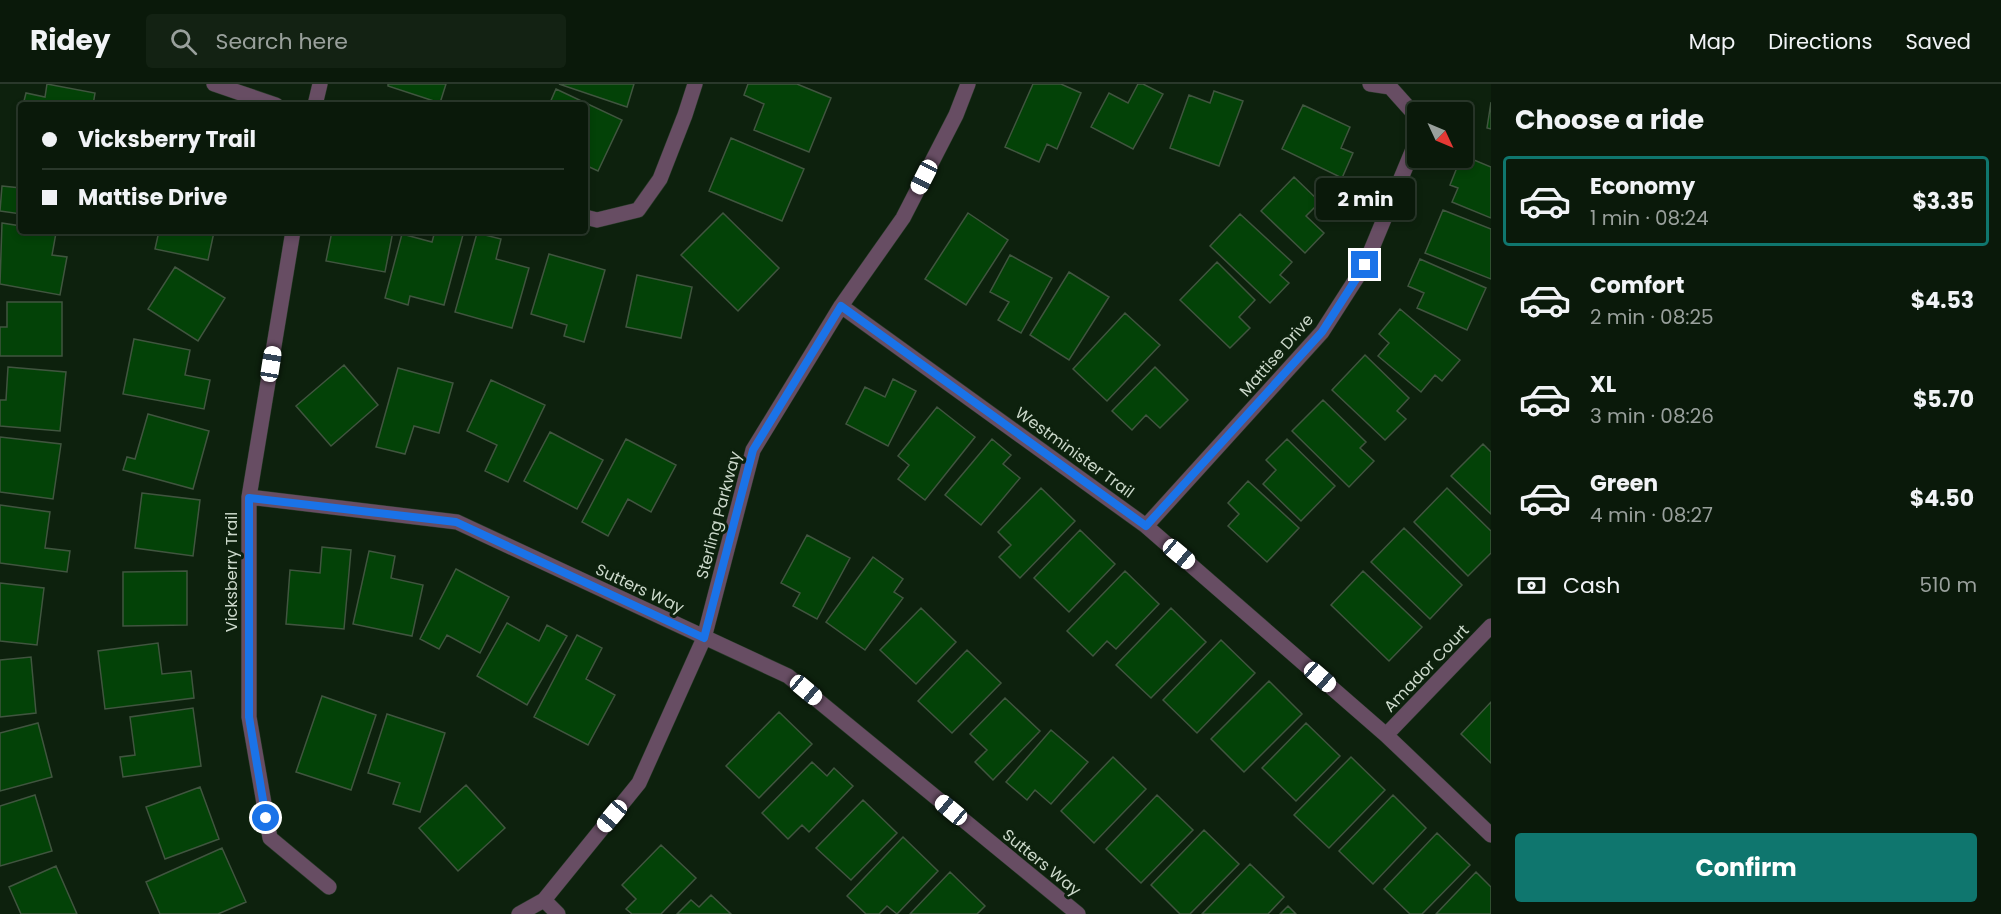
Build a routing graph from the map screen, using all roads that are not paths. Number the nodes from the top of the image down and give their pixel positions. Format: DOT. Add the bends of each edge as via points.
graph roads {
  1 [pos="214,84"];
  2 [pos="320,84"];
  3 [pos="694,84"];
  4 [pos="968,84"];
  5 [pos="1370,84"];
  6 [pos="267,102"];
  7 [pos="316,102"];
  8 [pos="588,218"];
  9 [pos="293,234"];
  10 [pos="841,306"];
  11 [pos="249,498"];
  12 [pos="1146,526"];
  13 [pos="1491,626"];
  14 [pos="704,638"];
  15 [pos="1386,735"];
  16 [pos="1491,835"];
  17 [pos="329,887"];
  18 [pos="544,900"];
  19 [pos="519,914"];
  20 [pos="558,914"];
  21 [pos="1078,914"];
  1 -- 6 [label="street"];
  2 -- 7 [label="street"];
  3 -- 8 [label="street" via="660,179 638,210 597,220"];
  4 -- 10 [label="street, Sterling Parkway" via="903,218"];
  5 -- 12 [label="street, Mattise Drive" via="1390,87 1416,116 1413,147 1365,265 1322,332"];
  9 -- 11 [label="street, Vicksberry Trail"];
  10 -- 12 [label="street, Westminister Trail"];
  10 -- 14 [label="street, Sterling Parkway" via="753,450"];
  11 -- 14 [label="street, Sutters Way" via="456,522"];
  11 -- 17 [label="street, Vicksberry Trail" via="249,717 270,838"];
  12 -- 15 [label="street, Westminister Trail"];
  13 -- 15 [label="street, Amador Court"];
  14 -- 18 [label="street, Sterling Parkway" via="639,783"];
  14 -- 21 [label="street, Sutters Way" via="788,676"];
  15 -- 16 [label="street, Westminister Trail"];
  18 -- 19 [label="street, Sterling Parkway"];
  18 -- 20 [label="street"];
}
